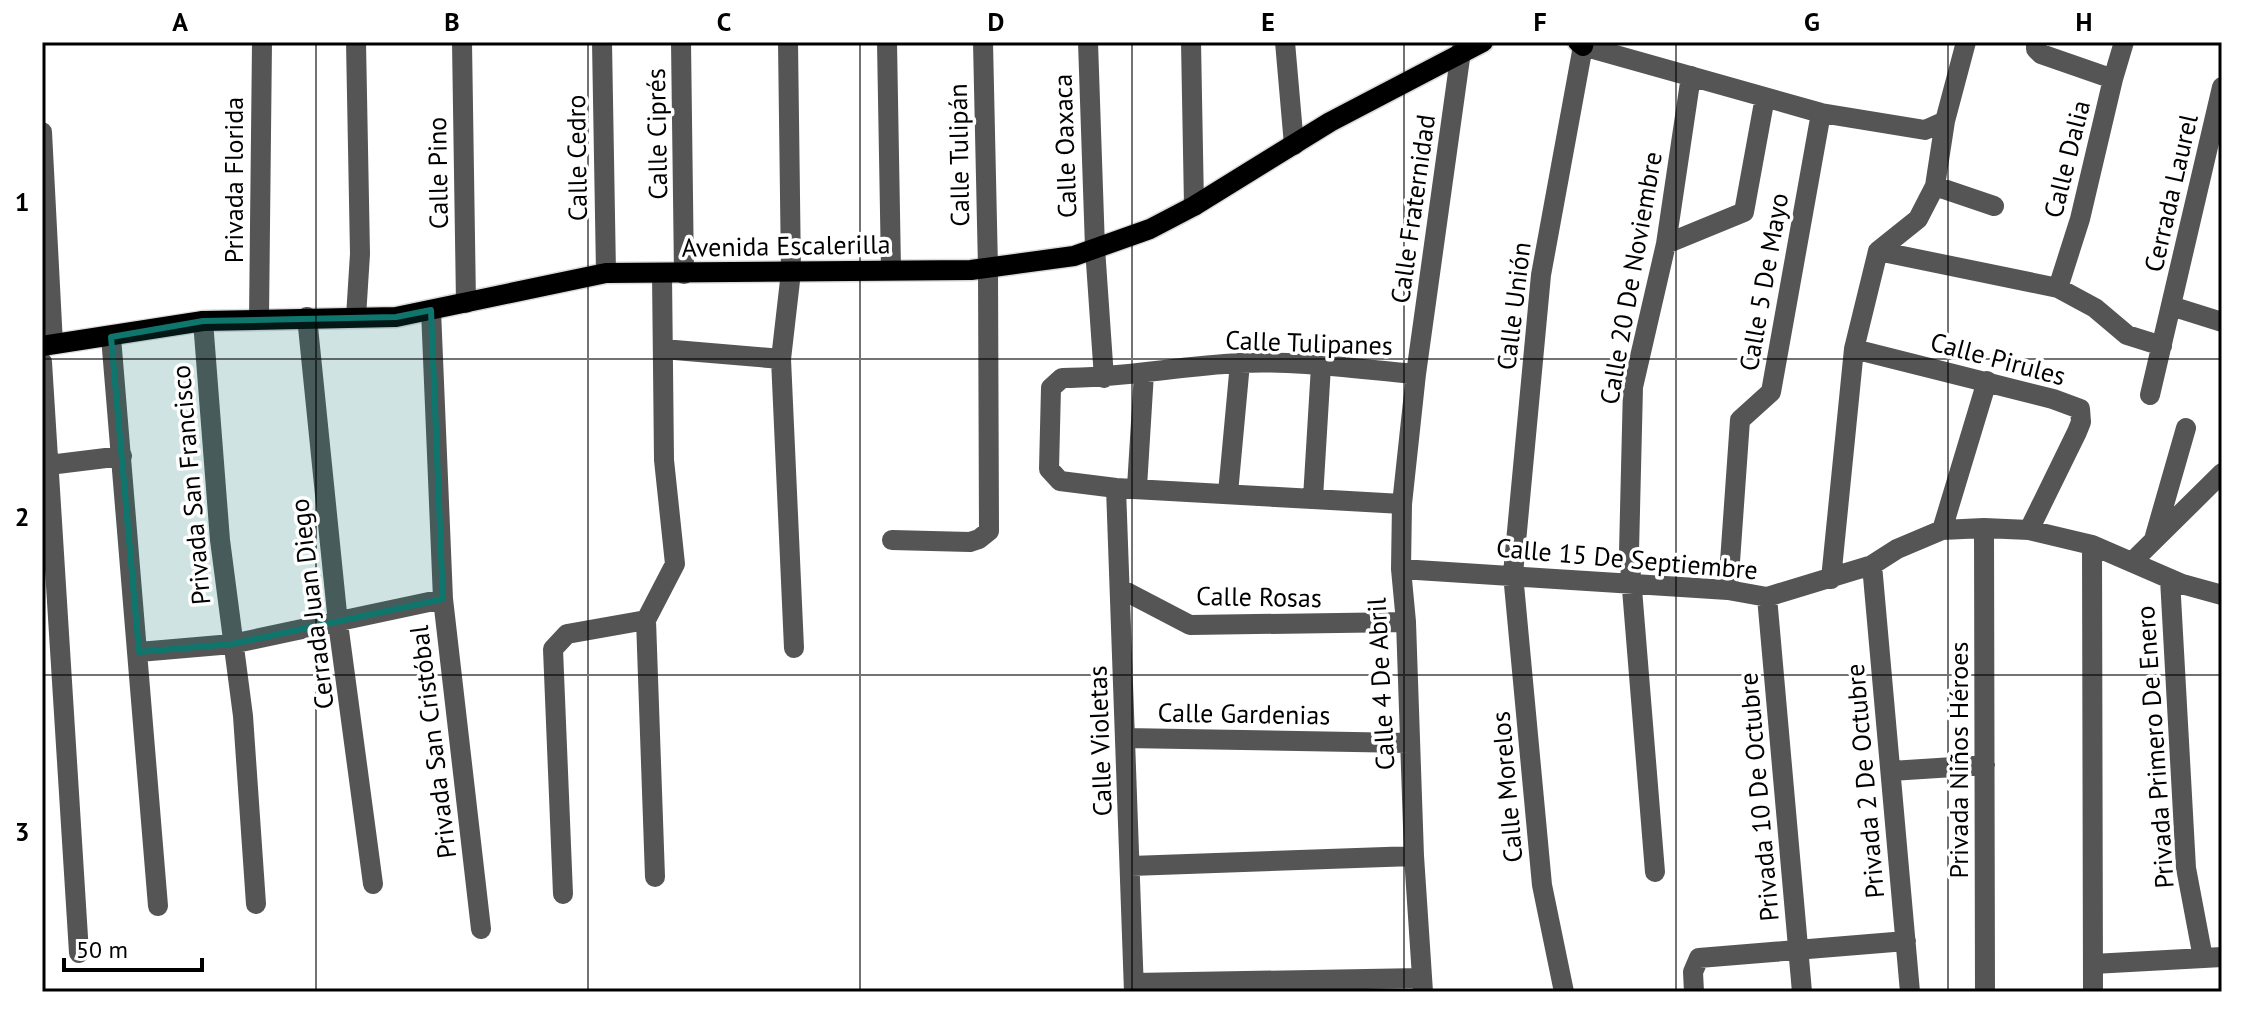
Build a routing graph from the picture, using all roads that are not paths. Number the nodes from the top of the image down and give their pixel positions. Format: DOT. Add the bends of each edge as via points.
graph roads {
  1 [pos="262,42"];
  2 [pos="356,42"];
  3 [pos="462,42"];
  4 [pos="602,42"];
  5 [pos="681,42"];
  6 [pos="788,42"];
  7 [pos="887,42"];
  8 [pos="983,42"];
  9 [pos="1088,42"];
  10 [pos="1191,42"];
  11 [pos="1285,42"];
  12 [pos="1483,42"];
  13 [pos="1966,42"];
  14 [pos="2036,42"];
  15 [pos="2124,42"];
  16 [pos="1582,43"];
  17 [pos="1461,51"];
  18 [pos="1691,76"];
  19 [pos="2113,79"];
  20 [pos="2222,87"];
  21 [pos="1765,97"];
  22 [pos="1821,113"];
  23 [pos="1945,121"];
  24 [pos="42,132"];
  25 [pos="1294,145"];
  26 [pos="1935,186"];
  27 [pos="1194,206"];
  28 [pos="1994,206"];
  29 [pos="1666,244"];
  30 [pos="1095,248"];
  31 [pos="1878,251"];
  32 [pos="988,268"];
  33 [pos="891,269"];
  34 [pos="791,272"];
  35 [pos="606,273"];
  36 [pos="662,274"];
  37 [pos="684,274"];
  38 [pos="2058,288"];
  39 [pos="466,303"];
  40 [pos="2171,306"];
  41 [pos="431,310"];
  42 [pos="307,317"];
  43 [pos="356,317"];
  44 [pos="259,319"];
  45 [pos="203,321"];
  46 [pos="2222,322"];
  47 [pos="111,337"];
  48 [pos="2162,346"];
  49 [pos="663,349"];
  50 [pos="1854,349"];
  51 [pos="46,351"];
  52 [pos="781,359"];
  53 [pos="1240,363"];
  54 [pos="1321,366"];
  55 [pos="1144,373"];
  56 [pos="1416,374"];
  57 [pos="1104,378"];
  58 [pos="1987,381"];
  59 [pos="2150,395"];
  60 [pos="2186,428"];
  61 [pos="122,456"];
  62 [pos="49,465"];
  63 [pos="2222,473"];
  64 [pos="1137,487"];
  65 [pos="1116,488"];
  66 [pos="1228,493"];
  67 [pos="1313,498"];
  68 [pos="1402,504"];
  69 [pos="1984,528"];
  70 [pos="1942,530"];
  71 [pos="2029,530"];
  72 [pos="892,540"];
  73 [pos="2154,540"];
  74 [pos="2092,545"];
  75 [pos="2132,562"];
  76 [pos="1872,565"];
  77 [pos="1401,569"];
  78 [pos="1513,574"];
  79 [pos="1831,579"];
  80 [pos="2170,579"];
  81 [pos="1632,586"];
  82 [pos="1121,589"];
  83 [pos="1728,590"];
  84 [pos="2222,595"];
  85 [pos="1767,597"];
  86 [pos="443,599"];
  87 [pos="646,620"];
  88 [pos="1406,622"];
  89 [pos="338,623"];
  90 [pos="232,644"];
  91 [pos="794,648"];
  92 [pos="139,652"];
  93 [pos="1125,738"];
  94 [pos="1409,743"];
  95 [pos="1985,765"];
  96 [pos="1891,771"];
  97 [pos="1414,856"];
  98 [pos="1131,866"];
  99 [pos="1655,872"];
  100 [pos="655,877"];
  101 [pos="373,884"];
  102 [pos="563,894"];
  103 [pos="256,904"];
  104 [pos="158,906"];
  105 [pos="481,929"];
  106 [pos="1906,941"];
  107 [pos="1799,952"];
  108 [pos="79,953"];
  109 [pos="2212,958"];
  110 [pos="2093,964"];
  111 [pos="1422,985"];
  112 [pos="1134,988"];
  113 [pos="1564,992"];
  114 [pos="1694,992"];
  115 [pos="1802,992"];
  116 [pos="1910,992"];
  117 [pos="1985,992"];
  118 [pos="2093,992"];
  1 -- 44 [label="street, Privada Florida"];
  2 -- 43 [label="street"];
  3 -- 39 [label="street, Calle Pino"];
  4 -- 35 [label="street, Calle Cedro"];
  5 -- 37 [label="street, Calle Ciprés"];
  6 -- 34 [label="street"];
  7 -- 33 [label="street"];
  8 -- 32 [label="street, Calle Tulipán"];
  9 -- 30 [label="street, Calle Oaxaca"];
  10 -- 27 [label="street"];
  11 -- 25 [label="street"];
  12 -- 17 [label="main road, Avenida Escalerilla"];
  13 -- 23 [label="street"];
  14 -- 19 [label="street" via="2041,54"];
  15 -- 19 [label="street, Calle Dalia"];
  16 -- 18 [label="street"];
  16 -- 78 [label="street, Calle Unión" via="1541,275"];
  17 -- 25 [label="main road, Avenida Escalerilla"];
  17 -- 56 [label="street, Calle Fraternidad"];
  18 -- 21 [label="street"];
  18 -- 29 [label="street, Calle 20 De Noviembre"];
  19 -- 38 [label="street, Calle Dalia"];
  20 -- 40 [label="street, Cerrada Laurel"];
  21 -- 22 [label="street"];
  21 -- 29 [label="street" via="1744,212"];
  22 -- 23 [label="street" via="1925,130"];
  22 -- 83 [label="street, Calle 5 De Mayo" via="1771,392 1740,420"];
  23 -- 26 [label="street"];
  24 -- 51 [label="street"];
  25 -- 27 [label="main road, Avenida Escalerilla"];
  26 -- 28 [label="street"];
  26 -- 31 [label="street" via="1918,219"];
  27 -- 30 [label="main road, Avenida Escalerilla"];
  29 -- 81 [label="street, Calle 20 De Noviembre" via="1633,387"];
  30 -- 32 [label="main road, Avenida Escalerilla" via="1074,256"];
  30 -- 57 [label="street, Calle Oaxaca"];
  31 -- 38 [label="street"];
  31 -- 50 [label="street"];
  32 -- 33 [label="main road, Avenida Escalerilla"];
  32 -- 72 [label="street, Calle Tulipán" via="989,531 970,542"];
  33 -- 34 [label="main road, Avenida Escalerilla"];
  34 -- 37 [label="main road, Avenida Escalerilla"];
  34 -- 52 [label="street"];
  35 -- 36 [label="main road, Avenida Escalerilla"];
  35 -- 39 [label="main road, Avenida Escalerilla"];
  36 -- 37 [label="main road, Avenida Escalerilla"];
  36 -- 49 [label="street"];
  38 -- 48 [label="street" via="2095,308 2127,335"];
  39 -- 41 [label="main road, Avenida Escalerilla"];
  40 -- 46 [label="street, Cerrada Laurel"];
  40 -- 48 [label="street"];
  41 -- 43 [label="main road, Avenida Escalerilla"];
  41 -- 86 [label="street, Privada San Cristóbal"];
  42 -- 43 [label="main road, Avenida Escalerilla"];
  42 -- 44 [label="main road, Avenida Escalerilla"];
  42 -- 89 [label="street, Cerrada Juan Diego"];
  44 -- 45 [label="main road, Avenida Escalerilla"];
  45 -- 47 [label="main road, Avenida Escalerilla"];
  45 -- 90 [label="street, Privada San Francisco"];
  47 -- 51 [label="main road, Avenida Escalerilla"];
  47 -- 61 [label="street"];
  48 -- 59 [label="street"];
  49 -- 52 [label="street"];
  49 -- 87 [label="street" via="664,460 675,564"];
  50 -- 58 [label="street, Calle Pirules"];
  50 -- 79 [label="street"];
  51 -- 62 [label="street"];
  52 -- 91 [label="street"];
  53 -- 54 [label="street, Calle Tulipanes"];
  53 -- 55 [label="street, Calle Tulipanes"];
  53 -- 66 [label="street"];
  54 -- 56 [label="street, Calle Tulipanes"];
  54 -- 67 [label="street"];
  55 -- 57 [label="street, Calle Tulipanes"];
  55 -- 64 [label="street"];
  56 -- 68 [label="street, Calle 4 De Abril"];
  57 -- 65 [label="street, Calle Tulipanes" via="1062,378 1051,388 1049,469 1060,481"];
  58 -- 70 [label="street"];
  58 -- 71 [label="street, Calle Pirules" via="2053,399 2080,409 2082,415"];
  60 -- 73 [label="street"];
  61 -- 62 [label="street"];
  61 -- 92 [label="street"];
  62 -- 108 [label="street"];
  63 -- 73 [label="street"];
  64 -- 65 [label="street"];
  64 -- 66 [label="street"];
  65 -- 82 [label="street, Calle Violetas"];
  66 -- 67 [label="street"];
  67 -- 68 [label="street"];
  68 -- 77 [label="street, Calle 4 De Abril"];
  69 -- 70 [label="street, Calle 15 De Septiembre"];
  69 -- 71 [label="street, Calle 15 De Septiembre"];
  69 -- 95 [label="street, Privada Niños Héroes"];
  70 -- 76 [label="street, Calle 15 De Septiembre"];
  71 -- 74 [label="street"];
  73 -- 75 [label="street"];
  74 -- 75 [label="street"];
  74 -- 110 [label="street"];
  75 -- 80 [label="street"];
  76 -- 79 [label="street, Calle 15 De Septiembre"];
  76 -- 96 [label="street, Privada 2 De Octubre"];
  77 -- 78 [label="street, Calle 15 De Septiembre"];
  77 -- 88 [label="street, Calle 4 De Abril"];
  78 -- 81 [label="street, Calle 15 De Septiembre"];
  78 -- 113 [label="street, Calle Morelos" via="1542,885"];
  79 -- 85 [label="street, Calle 15 De Septiembre"];
  80 -- 84 [label="street"];
  80 -- 109 [label="street, Privada Primero De Enero" via="2186,868"];
  81 -- 83 [label="street, Calle 15 De Septiembre"];
  81 -- 99 [label="street, Calle 20 De Noviembre"];
  82 -- 88 [label="street, Calle Rosas" via="1190,625"];
  82 -- 93 [label="street, Calle Violetas"];
  83 -- 85 [label="street, Calle 15 De Septiembre"];
  85 -- 107 [label="street, Privada 10 De Octubre"];
  86 -- 89 [label="street"];
  86 -- 105 [label="street, Privada San Cristóbal"];
  87 -- 100 [label="street"];
  87 -- 102 [label="street" via="567,634 553,649"];
  88 -- 94 [label="street, Calle 4 De Abril"];
  89 -- 90 [label="street"];
  89 -- 101 [label="street, Cerrada Juan Diego"];
  90 -- 92 [label="street"];
  90 -- 103 [label="street, Privada San Francisco" via="243,716"];
  92 -- 104 [label="street"];
  93 -- 94 [label="street, Calle Gardenias"];
  93 -- 98 [label="street, Calle Violetas"];
  94 -- 97 [label="street, Calle 4 De Abril"];
  95 -- 96 [label="street"];
  95 -- 117 [label="street, Privada Niños Héroes"];
  96 -- 106 [label="street, Privada 2 De Octubre"];
  97 -- 98 [label="street"];
  97 -- 111 [label="street, Calle 4 De Abril"];
  98 -- 112 [label="street, Calle Violetas"];
  106 -- 107 [label="street"];
  106 -- 116 [label="street, Privada 2 De Octubre"];
  107 -- 114 [label="street" via="1699,958"];
  107 -- 115 [label="street, Privada 10 De Octubre"];
  109 -- 110 [label="street"];
  110 -- 118 [label="street"];
  111 -- 112 [label="street"];
}
